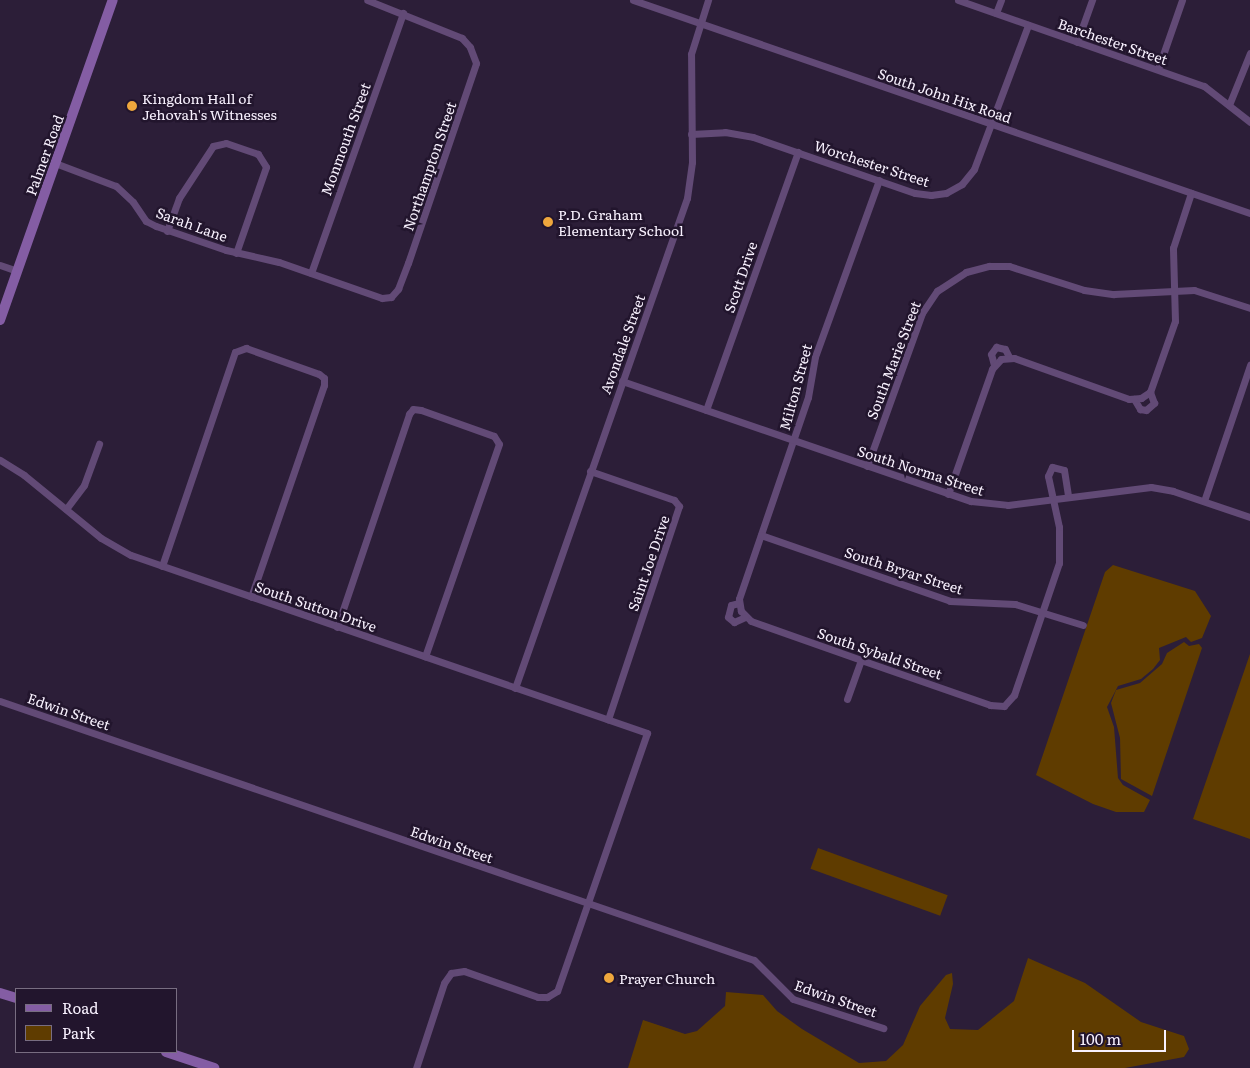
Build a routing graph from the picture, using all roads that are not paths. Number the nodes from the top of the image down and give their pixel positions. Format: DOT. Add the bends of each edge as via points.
graph roads {
  1 [pos="113,0"];
  2 [pos="367,0"];
  3 [pos="633,0"];
  4 [pos="708,0"];
  5 [pos="958,0"];
  6 [pos="1001,0"];
  7 [pos="1092,0"];
  8 [pos="1182,0"];
  9 [pos="403,12"];
  10 [pos="996,13"];
  11 [pos="699,23"];
  12 [pos="1028,24"];
  13 [pos="1077,42"];
  14 [pos="1250,53"];
  15 [pos="1158,70"];
  16 [pos="1229,105"];
  17 [pos="1250,122"];
  18 [pos="991,124"];
  19 [pos="691,134"];
  20 [pos="798,152"];
  21 [pos="56,163"];
  22 [pos="879,180"];
  23 [pos="1191,193"];
  24 [pos="1250,213"];
  25 [pos="167,231"];
  26 [pos="236,253"];
  27 [pos="0,265"];
  28 [pos="17,271"];
  29 [pos="311,273"];
  30 [pos="1175,291"];
  31 [pos="1250,308"];
  32 [pos="0,320"];
  33 [pos="1009,357"];
  34 [pos="994,365"];
  35 [pos="1250,365"];
  36 [pos="622,381"];
  37 [pos="1150,392"];
  38 [pos="1134,399"];
  39 [pos="706,410"];
  40 [pos="794,440"];
  41 [pos="99,444"];
  42 [pos="0,460"];
  43 [pos="867,466"];
  44 [pos="590,471"];
  45 [pos="948,494"];
  46 [pos="1068,496"];
  47 [pos="1053,498"];
  48 [pos="1204,501"];
  49 [pos="66,509"];
  50 [pos="1250,517"];
  51 [pos="761,535"];
  52 [pos="162,566"];
  53 [pos="251,597"];
  54 [pos="739,602"];
  55 [pos="1043,612"];
  56 [pos="743,614"];
  57 [pos="728,618"];
  58 [pos="1083,625"];
  59 [pos="337,627"];
  60 [pos="425,657"];
  61 [pos="861,660"];
  62 [pos="515,688"];
  63 [pos="848,700"];
  64 [pos="0,701"];
  65 [pos="608,719"];
  66 [pos="588,904"];
  67 [pos="0,992"];
  68 [pos="15,998"];
  69 [pos="882,1028"];
  70 [pos="169,1053"];
  71 [pos="214,1068"];
  72 [pos="416,1068"];
  1 -- 21 [label="street, Palmer Road"];
  2 -- 9 [label="street"];
  3 -- 11 [label="street, South John Hix Road"];
  4 -- 11 [label="street, Avondale Street"];
  5 -- 10 [label="street, Barchester Street"];
  6 -- 10 [label="street"];
  7 -- 13 [label="street"];
  8 -- 15 [label="street"];
  9 -- 29 [label="street, Monmouth Street"];
  9 -- 29 [label="street, Northampton Street" via="466,41 474,56 474,74 398,289 391,297 382,298"];
  10 -- 12 [label="street, Barchester Street"];
  11 -- 18 [label="street, South John Hix Road"];
  11 -- 19 [label="street, Avondale Street" via="689,68"];
  12 -- 13 [label="street, Barchester Street"];
  12 -- 18 [label="street, Worchester Street"];
  13 -- 15 [label="street, Barchester Street"];
  14 -- 16 [label="street"];
  15 -- 16 [label="street, Barchester Street" via="1204,86"];
  16 -- 17 [label="street, Barchester Street"];
  18 -- 22 [label="street, Worchester Street" via="974,169 957,188 924,195"];
  18 -- 23 [label="street, South John Hix Road"];
  19 -- 20 [label="street, Worchester Street" via="744,135"];
  19 -- 36 [label="street, Avondale Street" via="687,198"];
  20 -- 22 [label="street, Worchester Street"];
  20 -- 39 [label="street, Scott Drive"];
  21 -- 25 [label="street, Sarah Lane" via="116,186 146,220"];
  21 -- 28 [label="street, Palmer Road"];
  22 -- 40 [label="street, Milton Street" via="815,358 808,397"];
  23 -- 24 [label="street, South John Hix Road"];
  23 -- 30 [label="street" via="1173,248"];
  25 -- 26 [label="street, Sarah Lane"];
  25 -- 26 [label="street" via="179,198 213,146 226,142 258,154 266,167"];
  26 -- 29 [label="street, Sarah Lane"];
  27 -- 28 [label="street"];
  28 -- 32 [label="street, Palmer Road"];
  30 -- 31 [label="street, South Marie Street" via="1204,292"];
  30 -- 37 [label="street" via="1175,321"];
  30 -- 43 [label="street, South Marie Street" via="1130,295 1099,292 1002,266 977,268 957,276 936,291 922,313"];
  33 -- 34 [label="street"];
  33 -- 34 [label="street" via="1005,348 996,347 991,354"];
  33 -- 38 [label="street"];
  34 -- 45 [label="street"];
  35 -- 48 [label="street"];
  36 -- 39 [label="street, South Norma Street"];
  36 -- 44 [label="street, Avondale Street"];
  37 -- 38 [label="street"];
  37 -- 38 [label="street" via="1154,403 1146,410 1140,408"];
  39 -- 40 [label="street, South Norma Street"];
  40 -- 43 [label="street, South Norma Street"];
  40 -- 51 [label="street, Milton Street"];
  41 -- 49 [label="street" via="84,485"];
  42 -- 49 [label="street, South Sutton Drive"];
  43 -- 45 [label="street, South Norma Street"];
  44 -- 62 [label="street, Avondale Street"];
  44 -- 65 [label="street, Saint Joe Drive" via="674,500 679,506"];
  45 -- 47 [label="street, South Norma Street" via="992,504"];
  46 -- 47 [label="street, South Norma Street"];
  46 -- 47 [label="street" via="1064,471 1055,466 1048,476"];
  46 -- 48 [label="street, South Norma Street" via="1142,487 1173,491"];
  47 -- 55 [label="street" via="1060,552"];
  48 -- 50 [label="street, South Norma Street"];
  49 -- 52 [label="street, South Sutton Drive" via="120,550"];
  51 -- 54 [label="street, Milton Street"];
  51 -- 55 [label="street, South Bryar Street" via="950,601 1015,604"];
  52 -- 53 [label="street, South Sutton Drive"];
  52 -- 53 [label="street" via="234,355 240,349 322,375 324,385"];
  53 -- 59 [label="street, South Sutton Drive"];
  54 -- 56 [label="street, Milton Street"];
  54 -- 57 [label="street, Milton Street" via="731,605"];
  55 -- 58 [label="street, South Bryar Street"];
  55 -- 61 [label="street, South Sybald Street" via="1014,696 1007,704 990,705"];
  56 -- 57 [label="street, South Sybald Street" via="734,622"];
  56 -- 61 [label="street, South Sybald Street"];
  59 -- 60 [label="street, South Sutton Drive"];
  59 -- 60 [label="street" via="409,414 413,410 426,412 496,437 498,446"];
  60 -- 62 [label="street, South Sutton Drive"];
  61 -- 63 [label="street"];
  62 -- 65 [label="street, South Sutton Drive"];
  64 -- 66 [label="street, Edwin Street"];
  65 -- 66 [label="street, South Sutton Drive" via="647,733"];
  66 -- 69 [label="street, Edwin Street" via="754,960 793,999"];
  66 -- 72 [label="street" via="559,986 552,995 538,997 464,971 448,977"];
  67 -- 68 [label="street"];
  70 -- 71 [label="street"];
}
